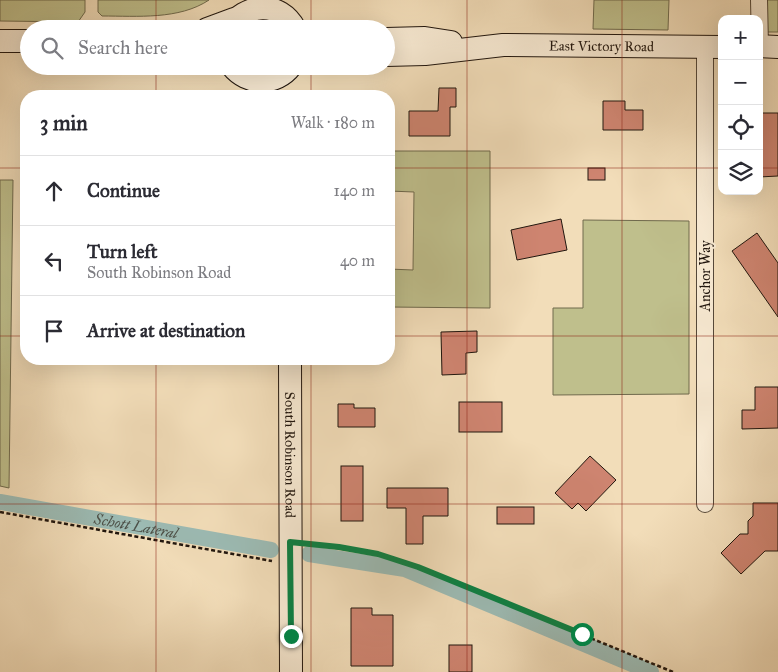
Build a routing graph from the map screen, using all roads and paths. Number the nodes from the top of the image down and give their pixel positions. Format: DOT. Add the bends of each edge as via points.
graph roads {
  1 [pos="759,0"];
  2 [pos="239,15"];
  3 [pos="759,15"];
  4 [pos="292,20"];
  5 [pos="395,39"];
  6 [pos="0,41"];
  7 [pos="20,41"];
  8 [pos="482,46"];
  9 [pos="763,46"];
  10 [pos="713,47"];
  11 [pos="778,47"];
  12 [pos="395,55"];
  13 [pos="237,75"];
  14 [pos="246,75"];
  15 [pos="286,75"];
  16 [pos="244,90"];
  17 [pos="290,365"];
  18 [pos="705,504"];
  19 [pos="0,512"];
  20 [pos="290,542"];
  21 [pos="290,565"];
  22 [pos="291,672"];
  23 [pos="673,672"];
  1 -- 3 [label="street"];
  2 -- 4 [label="street" via="266,7"];
  5 -- 8 [label="street, East Victory Road" via="425,38"];
  6 -- 7 [label="street"];
  8 -- 10 [label="street, East Victory Road"];
  8 -- 12 [label="street, East Victory Road"];
  9 -- 11 [label="street"];
  10 -- 18 [label="street, Anchor Way"];
  13 -- 16 [label="street"];
  14 -- 15 [label="street" via="257,81"];
  17 -- 20 [label="street, South Robinson Road"];
  19 -- 21 [label="path"];
  20 -- 21 [label="street, South Robinson Road"];
  20 -- 23 [label="path" via="378,554 418,567"];
  21 -- 22 [label="street, South Robinson Road"];
}
